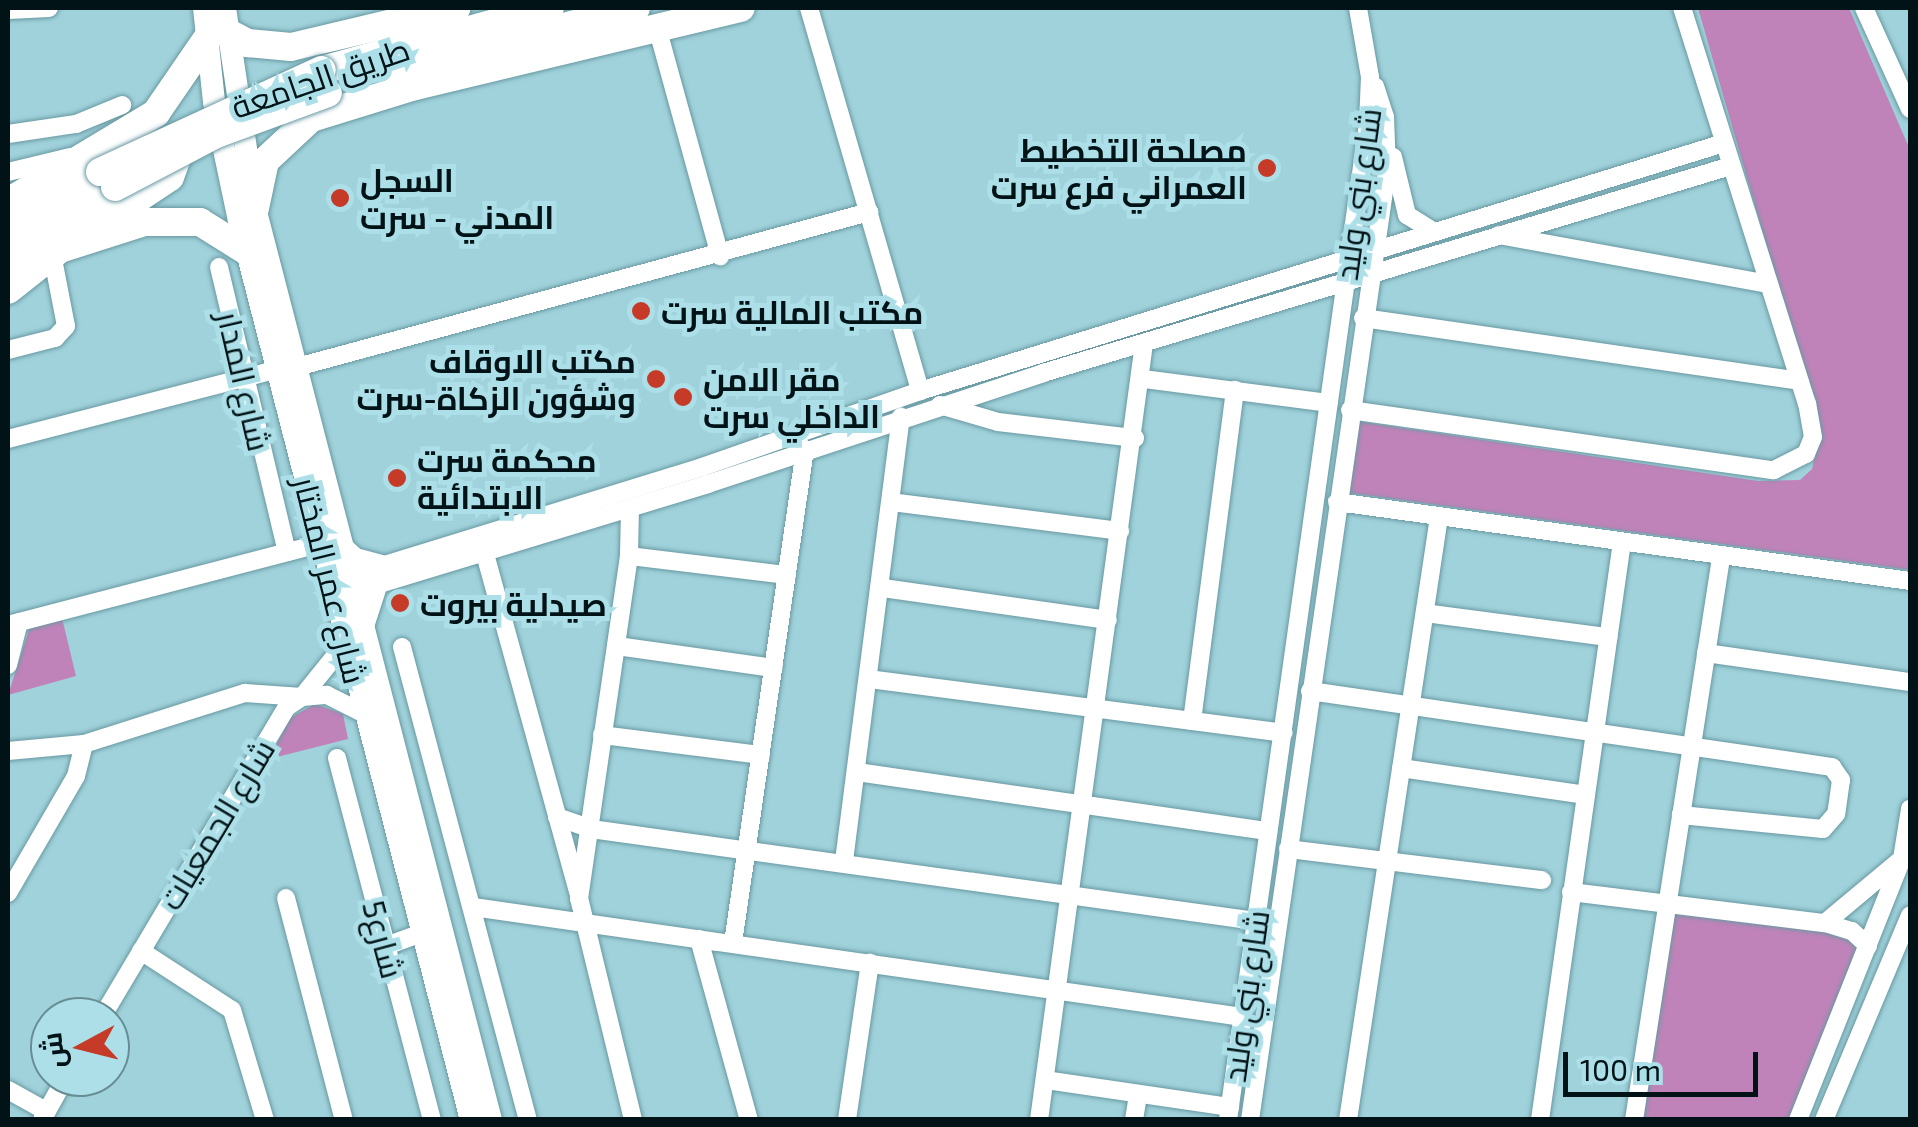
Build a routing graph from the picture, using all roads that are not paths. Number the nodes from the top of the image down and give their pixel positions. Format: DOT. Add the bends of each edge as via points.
graph roads {
  1 [pos="50,8"];
  2 [pos="204,8"];
  3 [pos="456,8"];
  4 [pos="550,8"];
  5 [pos="742,8"];
  6 [pos="809,8"];
  7 [pos="1358,8"];
  8 [pos="1682,8"];
  9 [pos="1864,8"];
  10 [pos="8,10"];
  11 [pos="646,17"];
  12 [pos="220,26"];
  13 [pos="292,46"];
  14 [pos="1370,77"];
  15 [pos="325,81"];
  16 [pos="122,105"];
  17 [pos="1910,109"];
  18 [pos="150,118"];
  19 [pos="311,118"];
  20 [pos="8,134"];
  21 [pos="1389,141"];
  22 [pos="1724,143"];
  23 [pos="1732,166"];
  24 [pos="8,172"];
  25 [pos="98,172"];
  26 [pos="8,202"];
  27 [pos="255,208"];
  28 [pos="869,212"];
  29 [pos="1434,232"];
  30 [pos="8,233"];
  31 [pos="1495,234"];
  32 [pos="86,237"];
  33 [pos="1374,250"];
  34 [pos="248,252"];
  35 [pos="52,254"];
  36 [pos="720,256"];
  37 [pos="1349,258"];
  38 [pos="8,261"];
  39 [pos="219,268"];
  40 [pos="1370,273"];
  41 [pos="1346,280"];
  42 [pos="1769,284"];
  43 [pos="8,290"];
  44 [pos="1364,318"];
  45 [pos="1144,342"];
  46 [pos="8,350"];
  47 [pos="1037,353"];
  48 [pos="288,368"];
  49 [pos="1043,372"];
  50 [pos="243,377"];
  51 [pos="1144,380"];
  52 [pos="1799,381"];
  53 [pos="1235,390"];
  54 [pos="920,391"];
  55 [pos="1328,402"];
  56 [pos="940,405"];
  57 [pos="1350,410"];
  58 [pos="901,417"];
  59 [pos="1135,438"];
  60 [pos="8,440"];
  61 [pos="806,449"];
  62 [pos="705,476"];
  63 [pos="891,502"];
  64 [pos="1337,502"];
  65 [pos="630,508"];
  66 [pos="1440,517"];
  67 [pos="1120,531"];
  68 [pos="1622,542"];
  69 [pos="332,545"];
  70 [pos="288,552"];
  71 [pos="485,554"];
  72 [pos="630,556"];
  73 [pos="1721,558"];
  74 [pos="787,575"];
  75 [pos="378,576"];
  76 [pos="1910,580"];
  77 [pos="883,588"];
  78 [pos="342,589"];
  79 [pos="1425,613"];
  80 [pos="1108,620"];
  81 [pos="11,622"];
  82 [pos="353,634"];
  83 [pos="1608,637"];
  84 [pos="617,646"];
  85 [pos="402,648"];
  86 [pos="1706,653"];
  87 [pos="8,665"];
  88 [pos="774,668"];
  89 [pos="869,680"];
  90 [pos="1910,682"];
  91 [pos="1310,691"];
  92 [pos="302,697"];
  93 [pos="1410,707"];
  94 [pos="1095,711"];
  95 [pos="365,714"];
  96 [pos="1192,721"];
  97 [pos="1598,733"];
  98 [pos="1283,734"];
  99 [pos="602,735"];
  100 [pos="84,744"];
  101 [pos="1692,749"];
  102 [pos="8,750"];
  103 [pos="761,755"];
  104 [pos="337,758"];
  105 [pos="1401,768"];
  106 [pos="857,772"];
  107 [pos="1586,795"];
  108 [pos="1083,804"];
  109 [pos="1910,809"];
  110 [pos="1681,814"];
  111 [pos="557,817"];
  112 [pos="591,830"];
  113 [pos="1268,831"];
  114 [pos="1288,849"];
  115 [pos="747,852"];
  116 [pos="1902,859"];
  117 [pos="1387,861"];
  118 [pos="844,862"];
  119 [pos="1542,880"];
  120 [pos="1571,892"];
  121 [pos="8,893"];
  122 [pos="286,898"];
  123 [pos="579,898"];
  124 [pos="1070,898"];
  125 [pos="1667,904"];
  126 [pos="473,906"];
  127 [pos="1910,916"];
  128 [pos="1256,921"];
  129 [pos="1825,923"];
  130 [pos="586,924"];
  131 [pos="422,933"];
  132 [pos="699,938"];
  133 [pos="734,943"];
  134 [pos="386,946"];
  135 [pos="1868,946"];
  136 [pos="141,951"];
  137 [pos="870,962"];
  138 [pos="1058,991"];
  139 [pos="114,997"];
  140 [pos="1242,1017"];
  141 [pos="1045,1080"];
  142 [pos="8,1090"];
  143 [pos="1138,1094"];
  144 [pos="1229,1113"];
  145 [pos="44,1115"];
  146 [pos="264,1120"];
  147 [pos="344,1120"];
  148 [pos="432,1120"];
  149 [pos="471,1120"];
  150 [pos="490,1120"];
  151 [pos="528,1120"];
  152 [pos="633,1120"];
  153 [pos="749,1120"];
  154 [pos="847,1120"];
  155 [pos="1039,1120"];
  156 [pos="1134,1120"];
  157 [pos="1250,1120"];
  158 [pos="1348,1120"];
  159 [pos="1540,1120"];
  160 [pos="1634,1120"];
  161 [pos="1798,1120"];
  162 [pos="1824,1120"];
  1 -- 10 [label="street"];
  2 -- 12 [label="main road"];
  3 -- 13 [label="highway"];
  4 -- 15 [label="highway, طريق الجامعة"];
  5 -- 11 [label="highway"];
  6 -- 28 [label="street"];
  7 -- 14 [label="street"];
  8 -- 22 [label="street"];
  9 -- 17 [label="street"];
  11 -- 15 [label="highway"];
  11 -- 19 [label="highway"];
  11 -- 36 [label="street"];
  12 -- 13 [label="highway" via="248,43"];
  12 -- 18 [label="highway"];
  12 -- 27 [label="main road, شارع عمر المختار"];
  12 -- 34 [label="main road, شارع عمر المختار" via="218,124"];
  13 -- 19 [label="highway" via="272,70 271,95 286,115"];
  14 -- 21 [label="street, شارع بني وليد"];
  14 -- 37 [label="street, شارع بني وليد"];
  15 -- 25 [label="highway, bridge" via="216,134"];
  16 -- 20 [label="street" via="67,126"];
  18 -- 25 [label="highway"];
  18 -- 32 [label="highway" via="176,143 173,171"];
  19 -- 27 [label="highway" via="266,162"];
  21 -- 29 [label="street" via="1407,216"];
  21 -- 33 [label="street, شارع بني وليد"];
  22 -- 23 [label="street"];
  22 -- 29 [label="street"];
  23 -- 31 [label="street"];
  23 -- 42 [label="street"];
  24 -- 25 [label="street"];
  25 -- 26 [label="highway"];
  25 -- 30 [label="highway"];
  25 -- 38 [label="highway"];
  27 -- 48 [label="main road, شارع عمر المختار"];
  28 -- 36 [label="street"];
  28 -- 54 [label="street"];
  29 -- 33 [label="street"];
  31 -- 40 [label="street"];
  31 -- 42 [label="street"];
  32 -- 34 [label="highway" via="190,220 220,230"];
  32 -- 35 [label="highway"];
  33 -- 37 [label="street"];
  33 -- 40 [label="street, شارع بني وليد"];
  34 -- 48 [label="main road, شارع عمر المختار"];
  35 -- 43 [label="highway"];
  35 -- 46 [label="street" via="66,326 55,338"];
  36 -- 48 [label="street"];
  37 -- 41 [label="street, شارع بني وليد"];
  37 -- 47 [label="street"];
  39 -- 50 [label="street, شارع المدار"];
  40 -- 41 [label="street"];
  40 -- 44 [label="street, شارع بني وليد"];
  41 -- 45 [label="street"];
  41 -- 55 [label="street, شارع بني وليد"];
  42 -- 52 [label="street"];
  44 -- 52 [label="street"];
  44 -- 57 [label="street, شارع بني وليد"];
  45 -- 49 [label="street"];
  45 -- 51 [label="street"];
  47 -- 49 [label="street"];
  47 -- 54 [label="street"];
  48 -- 50 [label="street"];
  48 -- 69 [label="main road, شارع عمر المختار"];
  49 -- 56 [label="street"];
  50 -- 60 [label="street"];
  50 -- 70 [label="street, شارع المدار"];
  51 -- 53 [label="street"];
  51 -- 59 [label="street"];
  52 -- 57 [label="street" via="1810,448 1798,463 1774,470"];
  53 -- 55 [label="street"];
  53 -- 96 [label="street"];
  54 -- 62 [label="street"];
  55 -- 98 [label="street, شارع بني وليد"];
  56 -- 58 [label="street"];
  56 -- 59 [label="street" via="998,422"];
  57 -- 64 [label="street, شارع بني وليد"];
  58 -- 61 [label="street"];
  58 -- 63 [label="street"];
  59 -- 67 [label="street"];
  61 -- 62 [label="street"];
  61 -- 74 [label="street"];
  62 -- 65 [label="street"];
  62 -- 75 [label="street"];
  63 -- 67 [label="street"];
  63 -- 77 [label="street"];
  64 -- 66 [label="street"];
  64 -- 91 [label="street, شارع بني وليد"];
  65 -- 71 [label="street"];
  65 -- 72 [label="street"];
  66 -- 68 [label="street"];
  66 -- 79 [label="street"];
  67 -- 80 [label="street"];
  68 -- 73 [label="street"];
  68 -- 83 [label="street"];
  69 -- 70 [label="street"];
  69 -- 75 [label="main road"];
  69 -- 78 [label="main road, شارع عمر المختار"];
  70 -- 81 [label="street"];
  71 -- 75 [label="street"];
  71 -- 111 [label="street"];
  72 -- 74 [label="street"];
  72 -- 84 [label="street"];
  73 -- 76 [label="street"];
  73 -- 86 [label="street"];
  74 -- 88 [label="street"];
  75 -- 78 [label="street"];
  75 -- 82 [label="main road"];
  77 -- 80 [label="street"];
  77 -- 89 [label="street"];
  78 -- 82 [label="main road, شارع عمر المختار"];
  79 -- 83 [label="street"];
  79 -- 93 [label="street"];
  80 -- 94 [label="street"];
  81 -- 87 [label="street"];
  82 -- 92 [label="street, شارع الجمعيات"];
  82 -- 95 [label="main road, شارع عمر المختار"];
  82 -- 150 [label="main road"];
  83 -- 97 [label="street"];
  84 -- 88 [label="street"];
  84 -- 99 [label="street"];
  85 -- 126 [label="street"];
  86 -- 90 [label="street"];
  86 -- 101 [label="street"];
  88 -- 103 [label="street"];
  89 -- 94 [label="street"];
  89 -- 106 [label="street"];
  91 -- 93 [label="street"];
  91 -- 114 [label="street, شارع بني وليد"];
  92 -- 95 [label="street" via="338,697"];
  92 -- 100 [label="street" via="234,696"];
  92 -- 136 [label="street, شارع الجمعيات" via="281,714"];
  93 -- 97 [label="street"];
  93 -- 105 [label="street"];
  94 -- 96 [label="street"];
  94 -- 108 [label="street"];
  95 -- 131 [label="main road, شارع عمر المختار"];
  96 -- 98 [label="street"];
  97 -- 101 [label="street"];
  97 -- 107 [label="street"];
  98 -- 113 [label="street, شارع بني وليد"];
  99 -- 103 [label="street"];
  99 -- 112 [label="street"];
  100 -- 102 [label="street"];
  100 -- 121 [label="street" via="76,776"];
  101 -- 110 [label="street"];
  101 -- 110 [label="street" via="1832,766 1841,780 1836,814 1823,829"];
  103 -- 115 [label="street"];
  104 -- 134 [label="street, شارع5"];
  105 -- 107 [label="street"];
  105 -- 117 [label="street"];
  106 -- 108 [label="street"];
  106 -- 118 [label="street"];
  107 -- 120 [label="street"];
  108 -- 113 [label="street"];
  108 -- 124 [label="street"];
  109 -- 116 [label="street"];
  110 -- 125 [label="street"];
  111 -- 112 [label="street"];
  111 -- 123 [label="street"];
  112 -- 115 [label="street"];
  112 -- 123 [label="street"];
  113 -- 128 [label="street, شارع بني وليد"];
  114 -- 117 [label="street"];
  114 -- 157 [label="street, شارع بني وليد"];
  115 -- 118 [label="street"];
  115 -- 133 [label="street"];
  116 -- 129 [label="street"];
  116 -- 135 [label="street"];
  117 -- 119 [label="street"];
  117 -- 158 [label="street"];
  118 -- 124 [label="street"];
  120 -- 125 [label="street"];
  120 -- 159 [label="street"];
  122 -- 147 [label="street"];
  123 -- 130 [label="street"];
  124 -- 128 [label="street"];
  124 -- 138 [label="street"];
  125 -- 129 [label="street"];
  125 -- 160 [label="street"];
  126 -- 130 [label="street"];
  126 -- 151 [label="street"];
  127 -- 162 [label="street"];
  128 -- 140 [label="street, شارع بني وليد"];
  129 -- 135 [label="street" via="1852,931"];
  130 -- 132 [label="street"];
  130 -- 152 [label="street"];
  131 -- 134 [label="street"];
  131 -- 149 [label="main road, شارع عمر المختار"];
  132 -- 133 [label="street"];
  132 -- 153 [label="street"];
  133 -- 137 [label="street"];
  134 -- 148 [label="street, شارع5"];
  135 -- 161 [label="street"];
  136 -- 139 [label="street, شارع الجمعيات"];
  136 -- 146 [label="street" via="232,1010"];
  137 -- 138 [label="street"];
  137 -- 154 [label="street"];
  138 -- 140 [label="street"];
  138 -- 141 [label="street"];
  140 -- 144 [label="street, شارع بني وليد"];
  141 -- 143 [label="street"];
  141 -- 155 [label="street"];
  142 -- 145 [label="street"];
  143 -- 144 [label="street"];
  143 -- 156 [label="street"];
}
